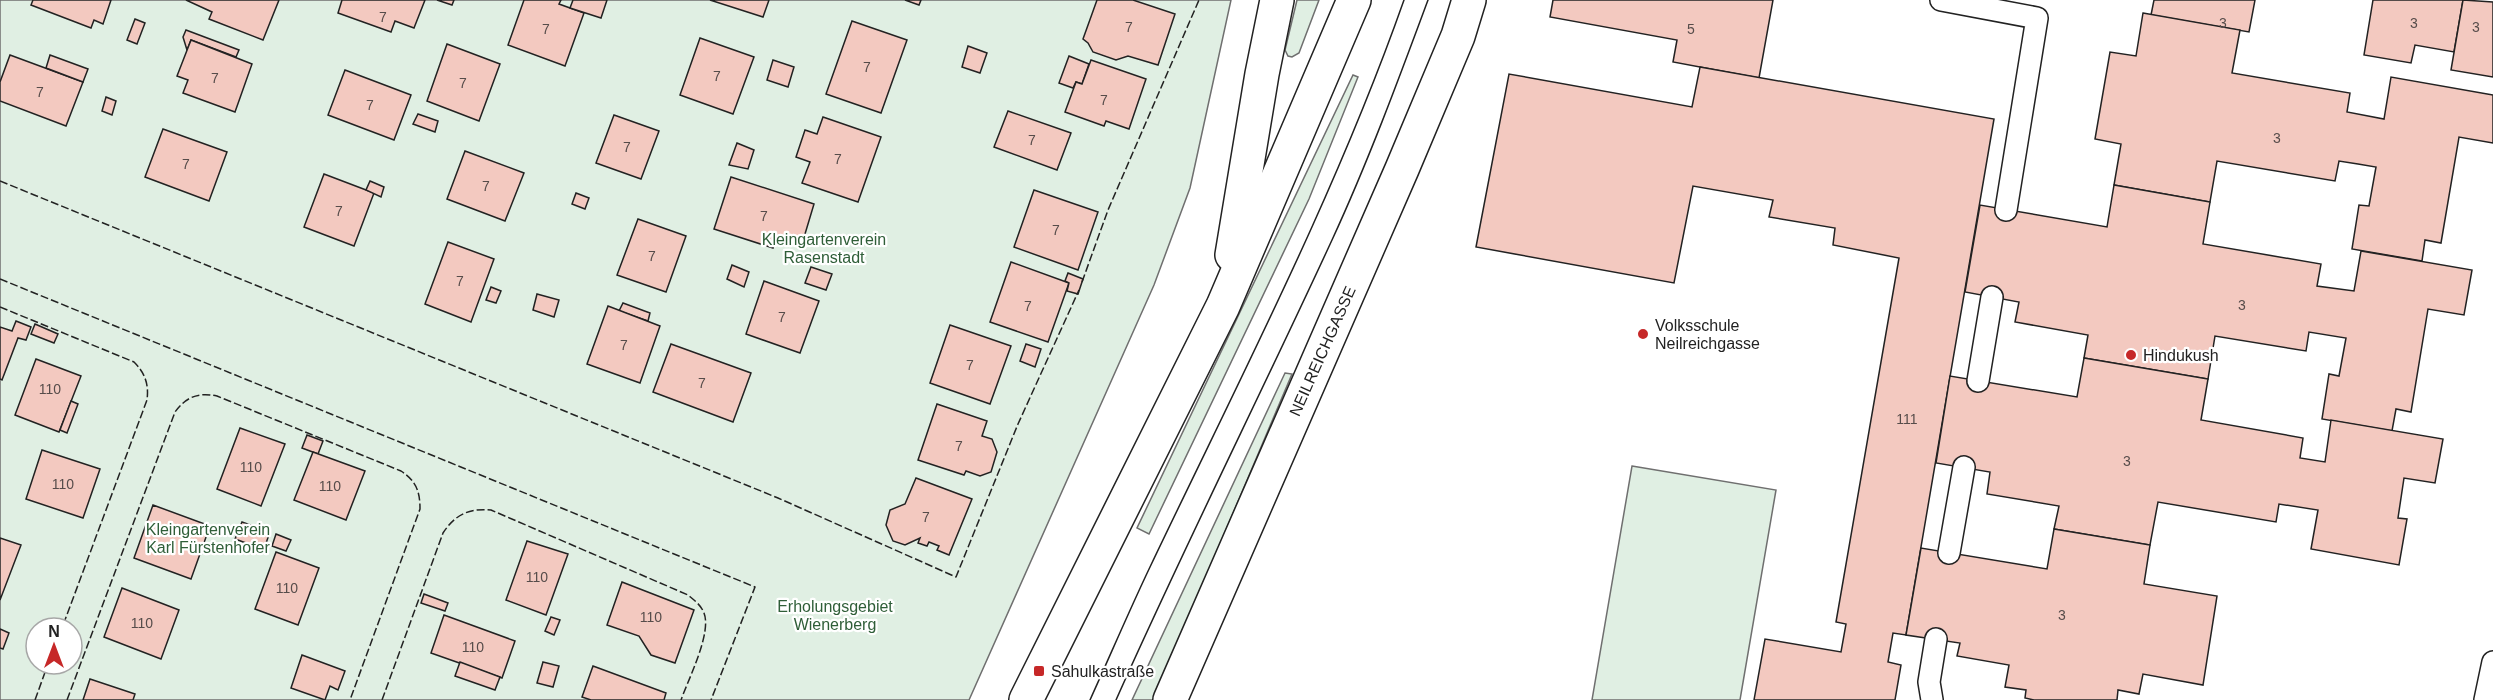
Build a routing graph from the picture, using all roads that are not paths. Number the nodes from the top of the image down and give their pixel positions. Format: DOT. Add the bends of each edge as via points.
graph roads {
  1 [pos="1277,0"];
  2 [pos="1354,0"];
  3 [pos="1469,0"];
  4 [pos="1941,0"];
  5 [pos="2006,210"];
  6 [pos="1992,297"];
  7 [pos="1223,306"];
  8 [pos="1978,381"];
  9 [pos="1964,467"];
  10 [pos="1949,553"];
  11 [pos="1936,639"];
  12 [pos="2493,662"];
  13 [pos="1026,700"];
  14 [pos="1170,700"];
  15 [pos="1932,700"];
  16 [pos="2486,700"];
  1 -- 7 [label="street"];
  2 -- 7 [label="street"];
  3 -- 14 [label="street, NEILREICHGASSE" via="1458,36"];
  4 -- 5 [label="lane" via="2037,18"];
  6 -- 8 [label="lane"];
  7 -- 13 [label="street"];
  9 -- 10 [label="lane"];
  11 -- 15 [label="lane" via="1929,682"];
  12 -- 16 [label="lane"];
}
